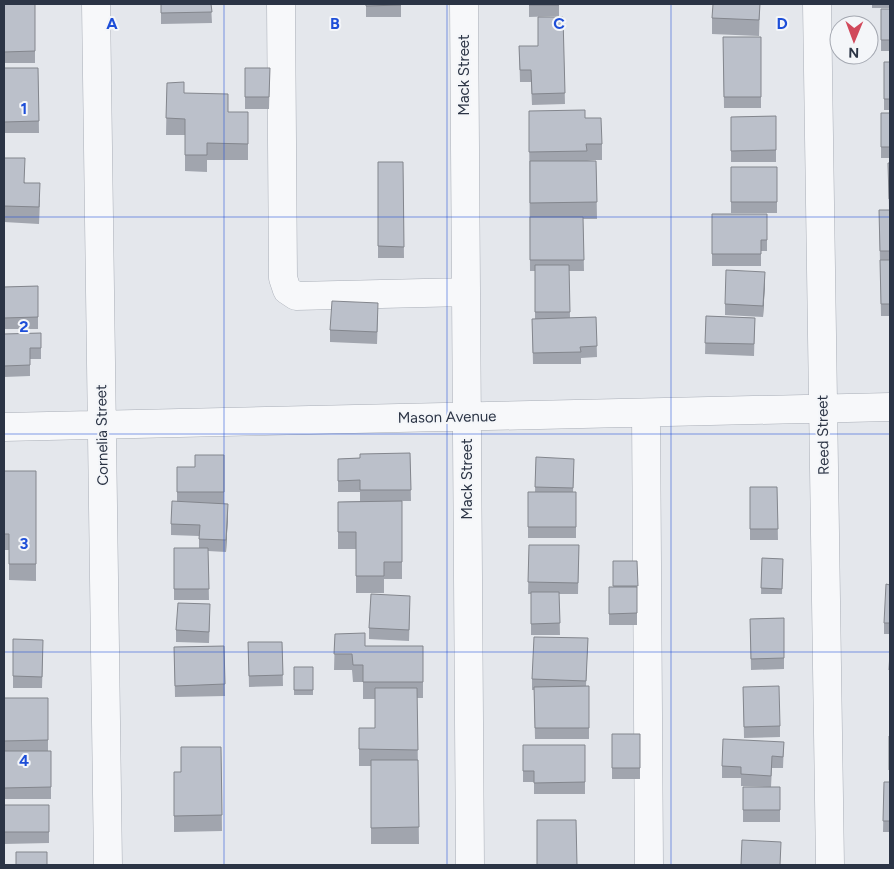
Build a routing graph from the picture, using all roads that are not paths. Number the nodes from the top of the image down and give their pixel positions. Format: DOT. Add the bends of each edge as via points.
graph roads {
  1 [pos="96,4"];
  2 [pos="281,4"];
  3 [pos="464,4"];
  4 [pos="817,4"];
  5 [pos="466,292"];
  6 [pos="890,407"];
  7 [pos="823,409"];
  8 [pos="646,413"];
  9 [pos="467,417"];
  10 [pos="102,425"];
  11 [pos="4,427"];
  12 [pos="108,865"];
  13 [pos="470,865"];
  14 [pos="649,865"];
  15 [pos="830,865"];
  1 -- 10 [label="street, Cornelia Street"];
  2 -- 5 [label="street" via="283,278 286,290 296,296"];
  3 -- 5 [label="street, Mack Street"];
  4 -- 7 [label="street, Reed Street"];
  5 -- 9 [label="street, Mack Street"];
  6 -- 7 [label="street, Mason Avenue"];
  7 -- 8 [label="street, Mason Avenue"];
  7 -- 15 [label="street, Reed Street"];
  8 -- 9 [label="street, Mason Avenue"];
  8 -- 14 [label="street"];
  9 -- 10 [label="street, Mason Avenue"];
  9 -- 13 [label="street, Mack Street"];
  10 -- 11 [label="street, Mason Avenue"];
  10 -- 12 [label="street, Cornelia Street"];
}
